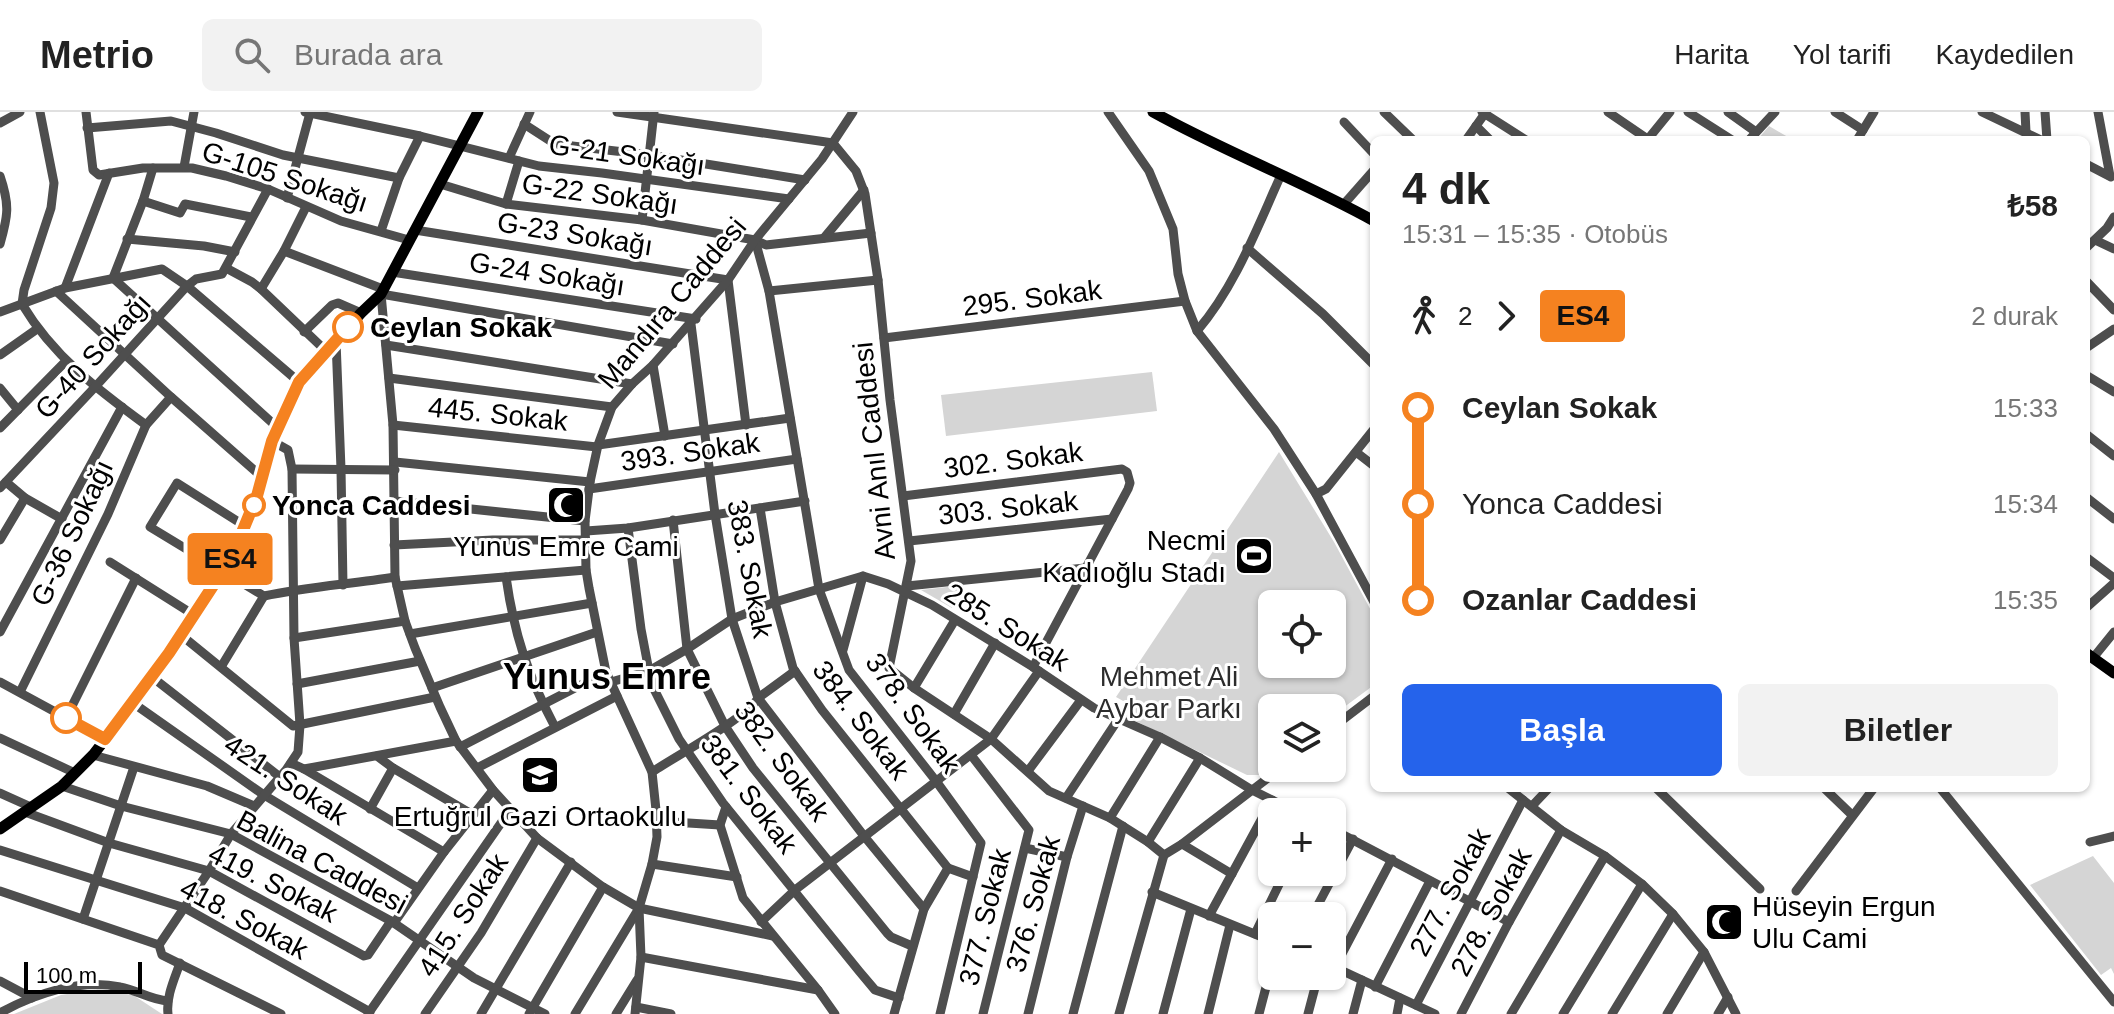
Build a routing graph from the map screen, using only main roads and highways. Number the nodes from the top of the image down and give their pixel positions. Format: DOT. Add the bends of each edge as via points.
graph roads {
  1 [pos="478,112"];
  2 [pos="1156,113"];
  3 [pos="1370,219"];
  4 [pos="2090,655"];
  5 [pos="2114,673"];
  6 [pos="0,829"];
  1 -- 6 [label="main road" via="382,291 299,382 272,441 236,547 181,635 93,755 62,786"];
  2 -- 3 [label="main road"];
  4 -- 5 [label="main road"];
}
